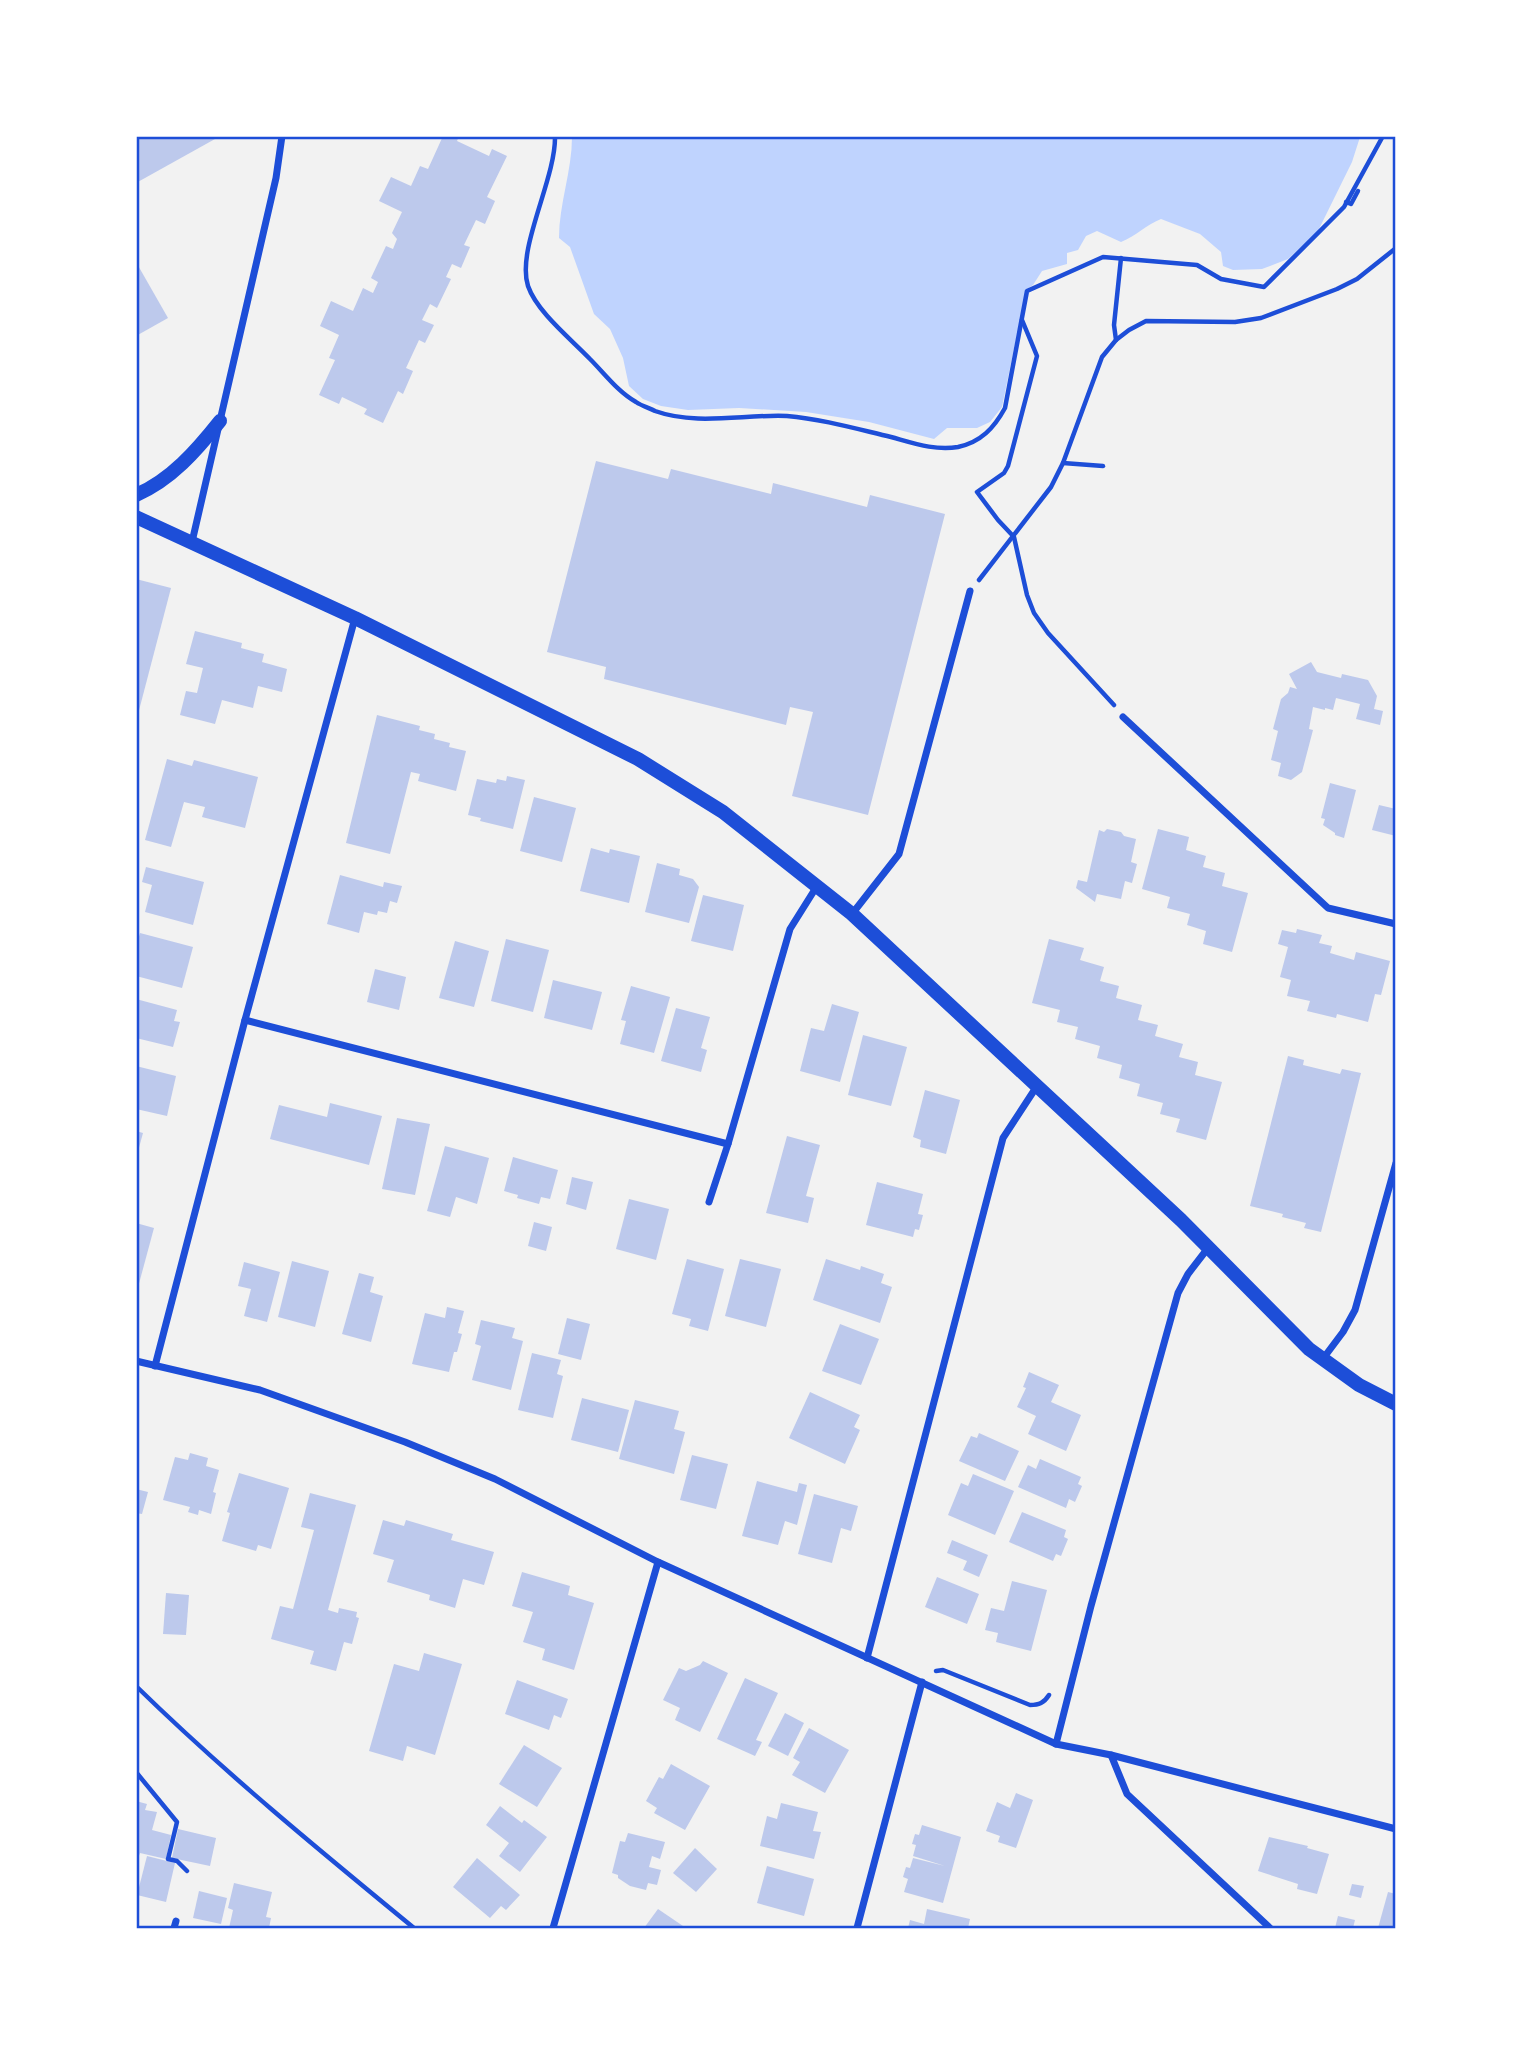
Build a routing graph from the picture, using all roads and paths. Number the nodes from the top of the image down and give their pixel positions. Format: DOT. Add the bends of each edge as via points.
graph roads {
  1 [pos="282,136"];
  2 [pos="555,136"];
  3 [pos="1383,136"];
  4 [pos="1359,191"];
  5 [pos="1346,202"];
  6 [pos="1395,248"];
  7 [pos="1121,258"];
  8 [pos="1021,319"];
  9 [pos="1116,340"];
  10 [pos="220,421"];
  11 [pos="1063,463"];
  12 [pos="1103,466"];
  13 [pos="136,495"];
  14 [pos="136,517"];
  15 [pos="1014,537"];
  16 [pos="192,543"];
  17 [pos="970,591"];
  18 [pos="355,618"];
  19 [pos="1123,717"];
  20 [pos="818,886"];
  21 [pos="852,914"];
  22 [pos="1395,924"];
  23 [pos="245,1020"];
  24 [pos="1037,1086"];
  25 [pos="728,1144"];
  26 [pos="1395,1163"];
  27 [pos="709,1202"];
  28 [pos="1208,1248"];
  29 [pos="1322,1360"];
  30 [pos="136,1361"];
  31 [pos="155,1366"];
  32 [pos="1395,1404"];
  33 [pos="658,1562"];
  34 [pos="867,1658"];
  35 [pos="922,1682"];
  36 [pos="136,1686"];
  37 [pos="1051,1693"];
  38 [pos="1056,1745"];
  39 [pos="1111,1755"];
  40 [pos="136,1772"];
  41 [pos="1395,1829"];
  42 [pos="187,1871"];
  43 [pos="414,1928"];
  44 [pos="553,1928"];
  45 [pos="857,1928"];
  46 [pos="1270,1928"];
  1 -- 10 [label="street"];
  2 -- 8 [label="path" via="526,263 528,286 542,311 613,383 634,402 656,411 697,418 786,416 937,449 959,447 988,433 1005,408"];
  3 -- 5 [label="path"];
  4 -- 5 [label="path" via="1351,204"];
  5 -- 7 [label="path" via="1264,287 1221,279 1197,265"];
  6 -- 9 [label="path" via="1357,279 1261,318 1146,321"];
  7 -- 8 [label="path" via="1103,257 1027,290"];
  7 -- 9 [label="path"];
  8 -- 15 [label="path" via="1038,356 1008,466 977,492"];
  9 -- 11 [label="path" via="1102,357"];
  10 -- 13 [label="main road" via="194,454 153,488"];
  10 -- 16 [label="street"];
  11 -- 12 [label="path"];
  11 -- 15 [label="path" via="1051,488"];
  14 -- 16 [label="main road"];
  15 -- 17 [label="path"];
  15 -- 19 [label="path" via="1034,613"];
  16 -- 18 [label="main road"];
  17 -- 21 [label="street" via="900,853"];
  18 -- 20 [label="main road" via="638,759 723,812"];
  18 -- 23 [label="street"];
  19 -- 22 [label="street" via="1328,908"];
  20 -- 21 [label="main road"];
  20 -- 25 [label="street" via="790,929"];
  21 -- 24 [label="main road"];
  23 -- 25 [label="street"];
  23 -- 31 [label="street"];
  24 -- 28 [label="main road"];
  24 -- 34 [label="street" via="1003,1138"];
  25 -- 27 [label="street"];
  26 -- 29 [label="street" via="1355,1310"];
  28 -- 29 [label="main road"];
  28 -- 38 [label="street" via="1178,1293"];
  29 -- 32 [label="main road"];
  30 -- 31 [label="street"];
  31 -- 33 [label="street" via="260,1390 405,1442 495,1479"];
  33 -- 34 [label="street"];
  33 -- 44 [label="street"];
  34 -- 35 [label="street"];
  35 -- 37 [label="path" via="932,1672 943,1670 1030,1705 1038,1705"];
  35 -- 38 [label="street"];
  35 -- 45 [label="street"];
  36 -- 43 [label="path" via="310,1843"];
  38 -- 39 [label="street"];
  39 -- 41 [label="street"];
  39 -- 46 [label="street" via="1128,1794"];
  40 -- 42 [label="path" via="177,1822 168,1859"];
}
